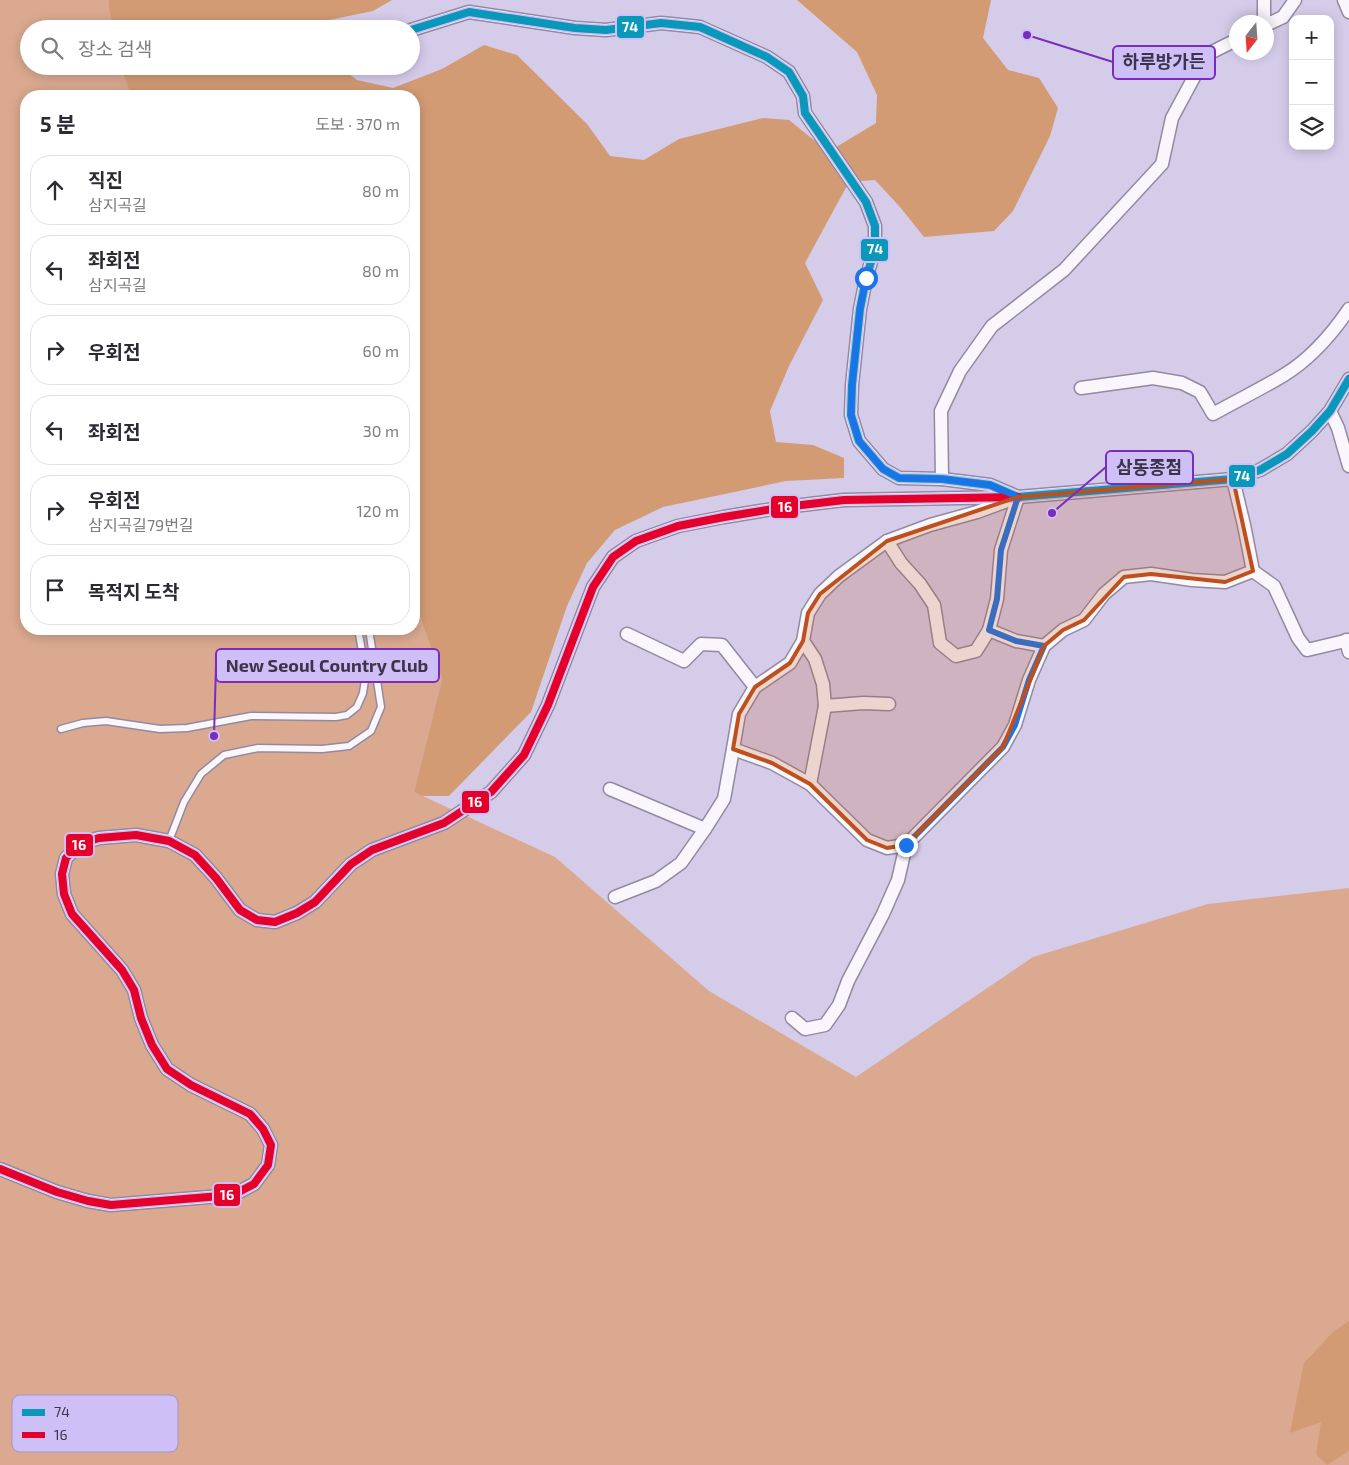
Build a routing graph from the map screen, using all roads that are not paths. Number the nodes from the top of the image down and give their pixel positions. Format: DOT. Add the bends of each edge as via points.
graph roads {
  1 [pos="1264,0"];
  2 [pos="1295,0"];
  3 [pos="1344,0"];
  4 [pos="1349,12"];
  5 [pos="1265,15"];
  6 [pos="1274,20"];
  7 [pos="420,27"];
  8 [pos="1229,44"];
  9 [pos="1349,309"];
  10 [pos="1349,379"];
  11 [pos="1081,388"];
  12 [pos="1330,411"];
  13 [pos="1349,466"];
  14 [pos="942,479"];
  15 [pos="1233,479"];
  16 [pos="1018,497"];
  17 [pos="887,541"];
  18 [pos="1253,571"];
  19 [pos="989,630"];
  20 [pos="627,634"];
  21 [pos="359,635"];
  22 [pos="370,635"];
  23 [pos="803,641"];
  24 [pos="1348,644"];
  25 [pos="1044,646"];
  26 [pos="755,687"];
  27 [pos="890,704"];
  28 [pos="825,706"];
  29 [pos="61,729"];
  30 [pos="733,749"];
  31 [pos="810,784"];
  32 [pos="610,788"];
  33 [pos="705,829"];
  34 [pos="169,841"];
  35 [pos="906,845"];
  36 [pos="615,897"];
  37 [pos="792,1018"];
  38 [pos="0,1169"];
  1 -- 5 [label="street"];
  2 -- 6 [label="street" via="1283,17"];
  3 -- 4 [label="street"];
  7 -- 14 [label="street" via="469,12 575,28 606,30 661,23 700,27 767,57 789,72 803,96 805,113 866,202 875,226 875,248 860,309 852,385 851,415 859,441 883,469 899,478"];
  8 -- 14 [label="street" via="1206,55 1172,118 1162,164 1064,270 992,326 960,371 941,411"];
  9 -- 11 [label="street" via="1315,350 1286,374 1213,414 1200,392 1182,383 1153,378"];
  10 -- 12 [label="street"];
  12 -- 13 [label="street"];
  12 -- 15 [label="street" via="1287,454 1260,470"];
  14 -- 16 [label="street" via="990,485"];
  15 -- 16 [label="street"];
  15 -- 18 [label="street"];
  16 -- 17 [label="street"];
  16 -- 19 [label="street" via="1001,550 997,599"];
  16 -- 34 [label="street" via="844,500 678,526 636,541 613,557 593,587 548,705 528,747 491,792 444,823 372,850 351,864 315,902 276,922 257,920 240,910 195,855"];
  17 -- 19 [label="street" via="934,605 940,643 956,656 976,651"];
  17 -- 23 [label="street" via="820,594 808,613"];
  18 -- 24 [label="street" via="1274,586 1307,650"];
  18 -- 25 [label="street" via="1225,582 1151,574 1124,577 1104,594 1084,620 1063,630"];
  19 -- 25 [label="street" via="1016,641"];
  20 -- 26 [label="street" via="684,661 701,644 722,645"];
  21 -- 29 [label="lane" via="366,673 363,693 357,707 347,715 251,716 187,728 160,729 106,721"];
  22 -- 34 [label="lane" via="381,708 371,732 349,746 258,748 224,755 201,774 184,802"];
  23 -- 26 [label="street" via="790,663"];
  23 -- 28 [label="street" via="815,659 823,684"];
  25 -- 35 [label="street" via="1015,725 1003,747"];
  26 -- 30 [label="street" via="739,714"];
  27 -- 28 [label="street"];
  28 -- 31 [label="street"];
  30 -- 31 [label="street" via="772,763"];
  30 -- 33 [label="street" via="724,799"];
  31 -- 35 [label="street" via="867,840 887,848"];
  32 -- 33 [label="street"];
  33 -- 36 [label="street" via="681,863 656,881"];
  34 -- 38 [label="street" via="136,835 99,838 80,844 66,858 62,874 64,894 72,914 122,970 134,990 152,1045 167,1069 250,1114 271,1145 268,1165 254,1184 233,1195 111,1205 57,1192"];
  35 -- 37 [label="street" via="898,880 839,1006 825,1025 805,1029"];
}
